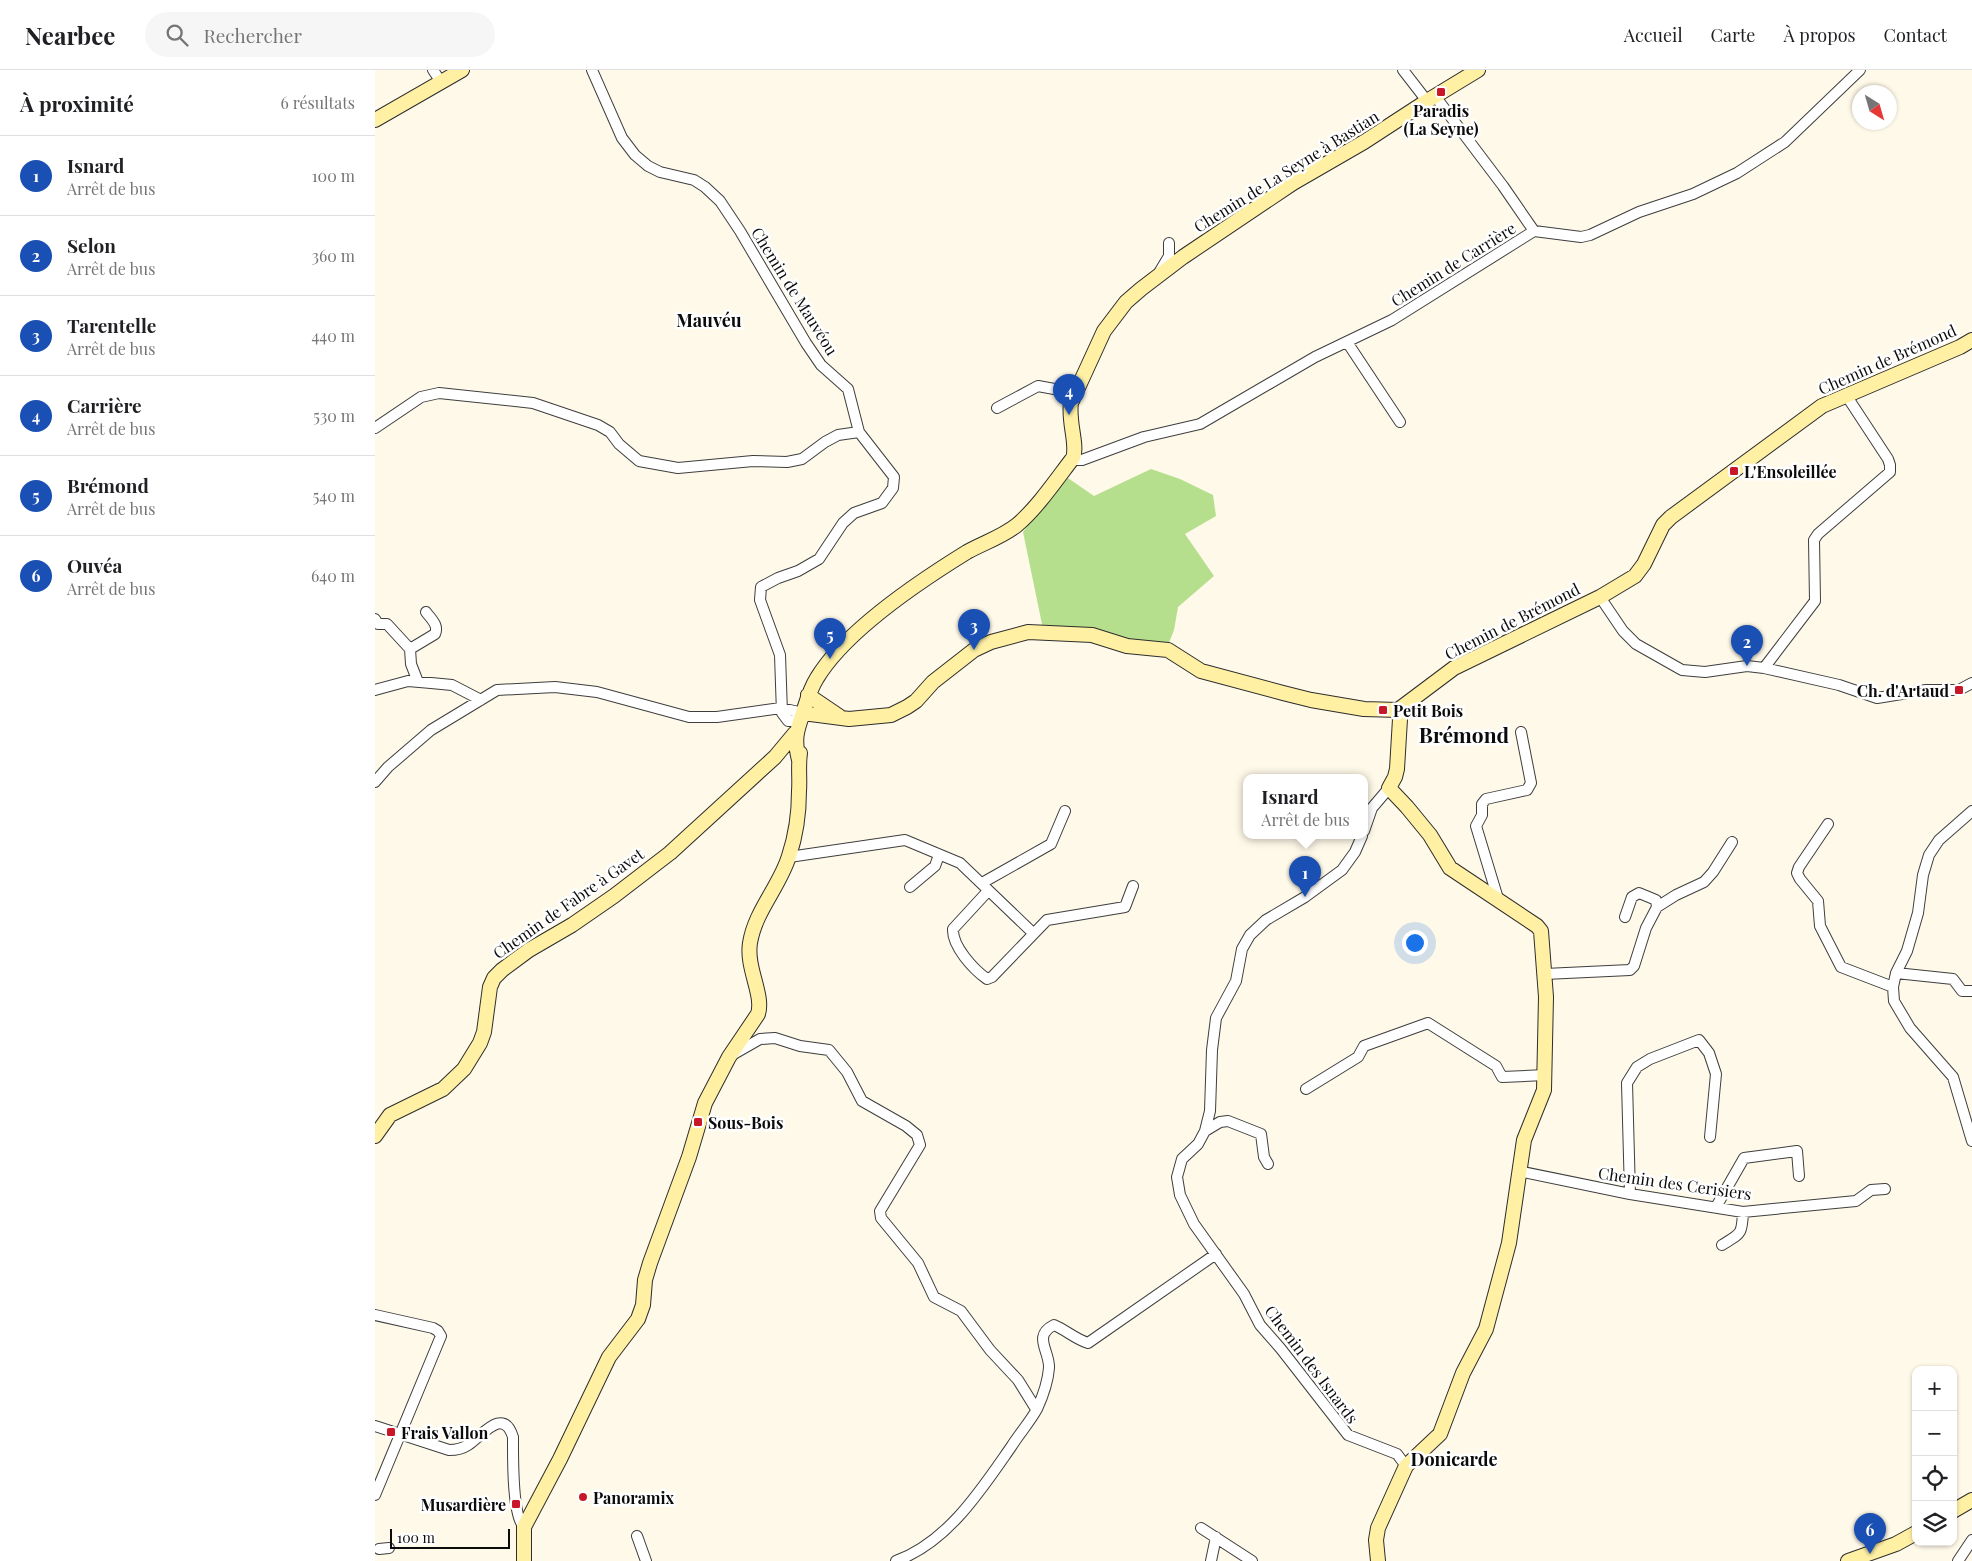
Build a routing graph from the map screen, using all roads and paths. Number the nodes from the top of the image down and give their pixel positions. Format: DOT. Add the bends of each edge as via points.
graph roads {
  1 [pos="462,70"];
  2 [pos="592,70"];
  3 [pos="1403,70"];
  4 [pos="1478,70"];
  5 [pos="1860,70"];
  6 [pos="437,76"];
  7 [pos="1431,98"];
  8 [pos="375,120"];
  9 [pos="1534,231"];
  10 [pos="1183,257"];
  11 [pos="1155,277"];
  12 [pos="1972,340"];
  13 [pos="1347,342"];
  14 [pos="1075,393"];
  15 [pos="1846,396"];
  16 [pos="997,408"];
  17 [pos="1400,422"];
  18 [pos="375,428"];
  19 [pos="859,432"];
  20 [pos="1073,458"];
  21 [pos="1600,597"];
  22 [pos="426,612"];
  23 [pos="375,619"];
  24 [pos="410,649"];
  25 [pos="1764,668"];
  26 [pos="418,682"];
  27 [pos="1972,683"];
  28 [pos="375,690"];
  29 [pos="808,695"];
  30 [pos="481,700"];
  31 [pos="781,708"];
  32 [pos="1398,710"];
  33 [pos="849,719"];
  34 [pos="800,729"];
  35 [pos="1521,732"];
  36 [pos="375,782"];
  37 [pos="1389,788"];
  38 [pos="1065,810"];
  39 [pos="1972,811"];
  40 [pos="1368,820"];
  41 [pos="1828,824"];
  42 [pos="1361,839"];
  43 [pos="1732,842"];
  44 [pos="939,855"];
  45 [pos="789,858"];
  46 [pos="1133,886"];
  47 [pos="910,887"];
  48 [pos="985,887"];
  49 [pos="1499,902"];
  50 [pos="1657,907"];
  51 [pos="1625,917"];
  52 [pos="1033,933"];
  53 [pos="1896,973"];
  54 [pos="1545,974"];
  55 [pos="1893,987"];
  56 [pos="1972,991"];
  57 [pos="729,1057"];
  58 [pos="1545,1075"];
  59 [pos="1306,1089"];
  60 [pos="1205,1131"];
  61 [pos="375,1136"];
  62 [pos="1710,1137"];
  63 [pos="1972,1141"];
  64 [pos="1268,1164"];
  65 [pos="1518,1171"];
  66 [pos="1799,1176"];
  67 [pos="1885,1189"];
  68 [pos="1630,1194"];
  69 [pos="1716,1207"];
  70 [pos="1743,1212"];
  71 [pos="1722,1245"];
  72 [pos="1215,1254"];
  73 [pos="375,1315"];
  74 [pos="1036,1409"];
  75 [pos="375,1426"];
  76 [pos="400,1435"];
  77 [pos="1406,1466"];
  78 [pos="375,1495"];
  79 [pos="1972,1500"];
  80 [pos="1957,1509"];
  81 [pos="524,1527"];
  82 [pos="1201,1528"];
  83 [pos="1912,1535"];
  84 [pos="637,1536"];
  85 [pos="1216,1538"];
  86 [pos="1972,1540"];
  87 [pos="524,1561"];
  88 [pos="646,1561"];
  89 [pos="896,1561"];
  90 [pos="1211,1561"];
  91 [pos="1252,1561"];
  92 [pos="1378,1561"];
  93 [pos="1848,1561"];
  94 [pos="1958,1561"];
  1 -- 6 [label="street"];
  2 -- 19 [label="street, Chemin de Mauvéou" via="622,138 635,155 660,172 694,180 720,201 821,365 848,388"];
  3 -- 7 [label="street"];
  4 -- 7 [label="street, Chemin de La Seyne à Bastian"];
  5 -- 9 [label="street, Chemin de Carrière" via="1785,142 1737,173 1590,235 1581,237"];
  6 -- 8 [label="street"];
  7 -- 9 [label="street" via="1503,186"];
  7 -- 10 [label="street, Chemin de La Seyne à Bastian" via="1364,142 1293,182"];
  9 -- 13 [label="street, Chemin de Carrière" via="1392,320"];
  10 -- 11 [label="street, Chemin de La Seyne à Bastian"];
  10 -- 11 [label="street" via="1169,243 1167,261"];
  11 -- 14 [label="street, Chemin de La Seyne à Bastian" via="1126,302 1104,330"];
  12 -- 15 [label="street, Chemin de Brémond"];
  13 -- 17 [label="street"];
  13 -- 20 [label="street, Chemin de Carrière" via="1200,424 1144,437 1082,460"];
  14 -- 16 [label="street" via="1038,386"];
  14 -- 20 [label="street, Chemin de La Seyne à Bastian" via="1069,414"];
  15 -- 21 [label="street, Chemin de Brémond" via="1813,412 1671,517 1663,525 1640,571"];
  15 -- 25 [label="street" via="1888,459 1890,472 1814,540 1815,601"];
  18 -- 19 [label="street" via="421,397 439,393 533,403 598,425 610,432 639,461 678,468 753,461 787,462 802,459 838,435"];
  19 -- 31 [label="street, Chemin de Mauvéou" via="894,477 893,488 882,503 854,513 819,559 761,587 760,600 780,655"];
  20 -- 29 [label="street" via="1016,525 958,558 869,622 830,659"];
  21 -- 25 [label="street" via="1636,644 1674,666 1705,672 1747,666"];
  21 -- 32 [label="street, Chemin de Brémond" via="1455,668"];
  22 -- 24 [label="street" via="437,630"];
  23 -- 24 [label="street" via="378,624 387,624"];
  24 -- 26 [label="street" via="411,664"];
  25 -- 27 [label="street" via="1839,685 1877,698 1926,690 1959,690"];
  26 -- 28 [label="street" via="408,681"];
  26 -- 30 [label="street" via="452,685"];
  29 -- 33 [label="street"];
  29 -- 34 [label="street"];
  30 -- 31 [label="street" via="497,690 555,687 597,692 689,717 717,717"];
  30 -- 36 [label="street" via="431,730"];
  31 -- 34 [label="street"];
  32 -- 33 [label="street" via="1364,709 1292,695 1201,671 1168,650 1127,646 1092,635 1028,632 974,650 907,707 891,714"];
  32 -- 37 [label="street" via="1397,769"];
  33 -- 34 [label="street"];
  34 -- 45 [label="street" via="797,815"];
  34 -- 61 [label="street, Chemin de Fabre à Gavet" via="775,757 646,872 502,970 490,987 484,1032 465,1069 443,1089 390,1115"];
  35 -- 49 [label="street" via="1531,784 1527,790 1486,799 1476,826"];
  37 -- 40 [label="street" via="1372,808"];
  37 -- 49 [label="street" via="1431,836 1450,868"];
  38 -- 48 [label="street" via="1051,844"];
  39 -- 53 [label="street" via="1939,840 1929,855 1918,913 1907,951"];
  41 -- 55 [label="street" via="1797,873 1818,901 1820,926 1841,967"];
  42 -- 60 [label="street" via="1342,870 1266,920 1249,935 1242,949 1236,981 1216,1018 1210,1112"];
  43 -- 50 [label="street" via="1704,882"];
  44 -- 45 [label="street" via="905,840"];
  44 -- 47 [label="street" via="935,866"];
  44 -- 48 [label="street" via="960,863"];
  45 -- 57 [label="street" via="751,934 750,967 760,1008"];
  46 -- 52 [label="street" via="1125,907 1047,920"];
  48 -- 52 [label="street"];
  48 -- 52 [label="street" via="953,929 952,936 983,976 987,979 992,976"];
  49 -- 54 [label="street" via="1541,931"];
  50 -- 51 [label="street" via="1656,900 1639,893 1632,897"];
  50 -- 54 [label="street" via="1630,970"];
  53 -- 55 [label="street"];
  53 -- 56 [label="street" via="1953,979 1963,991"];
  54 -- 58 [label="street"];
  55 -- 63 [label="street" via="1894,1001 1910,1028 1953,1077"];
  57 -- 74 [label="street" via="760,1039 775,1038 829,1050 847,1072 862,1101 917,1135 920,1144 879,1211 881,1218 918,1263 934,1297 961,1311 1018,1380"];
  57 -- 81 [label="street" via="705,1103 650,1263 643,1305 637,1319 609,1357"];
  58 -- 59 [label="street" via="1502,1077 1496,1066 1429,1023 1364,1046 1358,1057"];
  58 -- 65 [label="street" via="1544,1090 1524,1140"];
  60 -- 64 [label="street" via="1228,1121 1261,1134"];
  60 -- 72 [label="street, Chemin des Isnards" via="1198,1144 1182,1159 1177,1178 1187,1212"];
  62 -- 68 [label="street" via="1716,1074 1709,1053 1699,1040 1637,1067 1627,1083"];
  65 -- 68 [label="street, Chemin des Cerisiers"];
  65 -- 77 [label="street" via="1509,1243 1486,1329 1463,1373 1440,1434"];
  66 -- 69 [label="street" via="1797,1151 1744,1158"];
  67 -- 70 [label="street, Chemin des Cerisiers" via="1871,1190 1856,1201"];
  68 -- 69 [label="street, Chemin des Cerisiers"];
  69 -- 70 [label="street, Chemin des Cerisiers"];
  70 -- 71 [label="street" via="1739,1235"];
  72 -- 74 [label="street" via="1088,1343 1054,1326 1046,1329 1042,1336 1049,1368"];
  72 -- 77 [label="street, Chemin des Isnards" via="1244,1294 1260,1325 1345,1432 1352,1438 1397,1454"];
  73 -- 76 [label="street" via="433,1328 441,1336"];
  74 -- 89 [label="street" via="979,1492 937,1539"];
  75 -- 76 [label="street"];
  76 -- 78 [label="street"];
  76 -- 81 [label="street" via="459,1450 492,1425 506,1425 513,1437 516,1504 519,1521"];
  77 -- 92 [label="street" via="1378,1528"];
  79 -- 80 [label="street"];
  81 -- 87 [label="street"];
  82 -- 85 [label="street"];
  83 -- 93 [label="street"];
  84 -- 88 [label="street"];
  85 -- 90 [label="street"];
  85 -- 91 [label="street"];
  86 -- 94 [label="street"];
}
